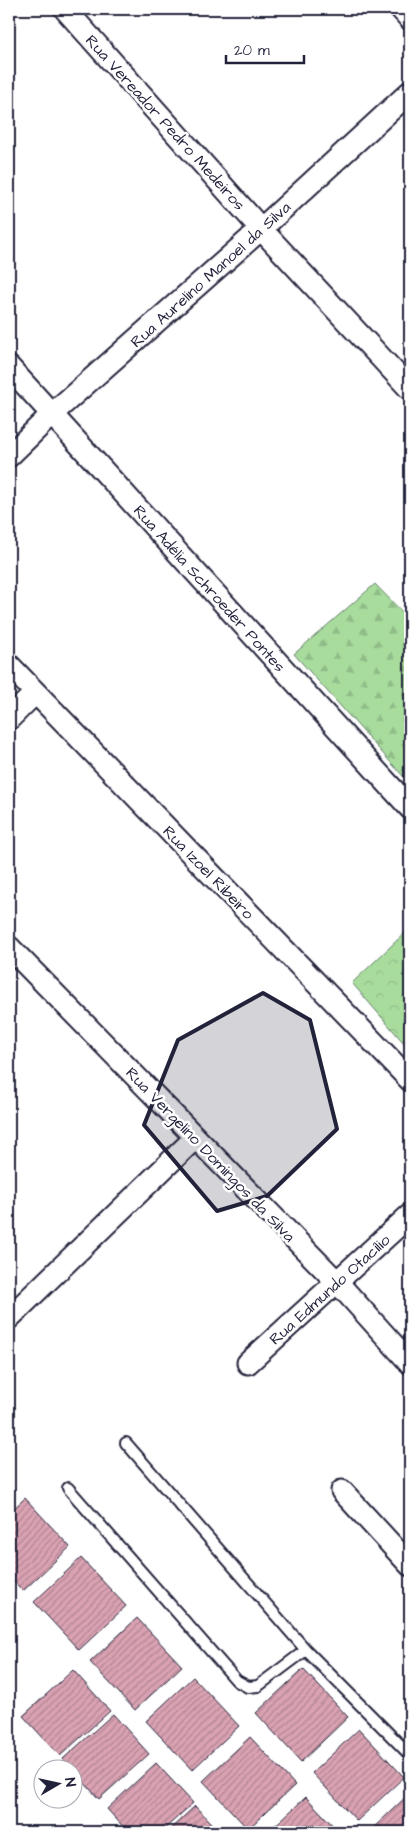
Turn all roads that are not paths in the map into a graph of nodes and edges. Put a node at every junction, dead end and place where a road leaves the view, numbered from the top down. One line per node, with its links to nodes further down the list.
1 (65, 9): 5 (street, Rua Vereador Pedro Medeiros)
2 (401, 9): 3 (street)
3 (410, 19)
4 (410, 92): 5 (street, Rua Aurelino Manoel da Silva)
5 (261, 229): 7 (street, Rua Vereador Pedro Medeiros); 8 (street, Rua Aurelino Manoel da Silva)
6 (9, 367): 8 (street, Rua Adélia Schroeder Pontes)
7 (410, 388)
8 (52, 414): 9 (street, Rua Aurelino Manoel da Silva); 13 (street, Rua Adélia Schroeder Pontes)
9 (9, 456)
10 (9, 665): 11 (street, Rua Izoel Ribeiro)
11 (35, 693): 12 (street); 15 (street, Rua Izoel Ribeiro)
12 (9, 719)
13 (410, 808)
14 (9, 947): 16 (street, Rua Vergelino Domingos da Silva)
15 (410, 1080)
16 (195, 1138): 18 (street, Rua Vergelino Domingos da Silva); 19 (street)
17 (410, 1215): 18 (street, Rua Edmundo Otacílio)
18 (336, 1282): 20 (street, Rua Vergelino Domingos da Silva); 21 (street, Rua Edmundo Otacílio)
19 (9, 1318)
20 (410, 1362)
21 (248, 1363)
22 (126, 1443): 26 (lane)
23 (68, 1488): 26 (lane)
24 (342, 1491): 25 (street)
25 (410, 1566)
26 (306, 1650): 27 (lane)
27 (410, 1755)

